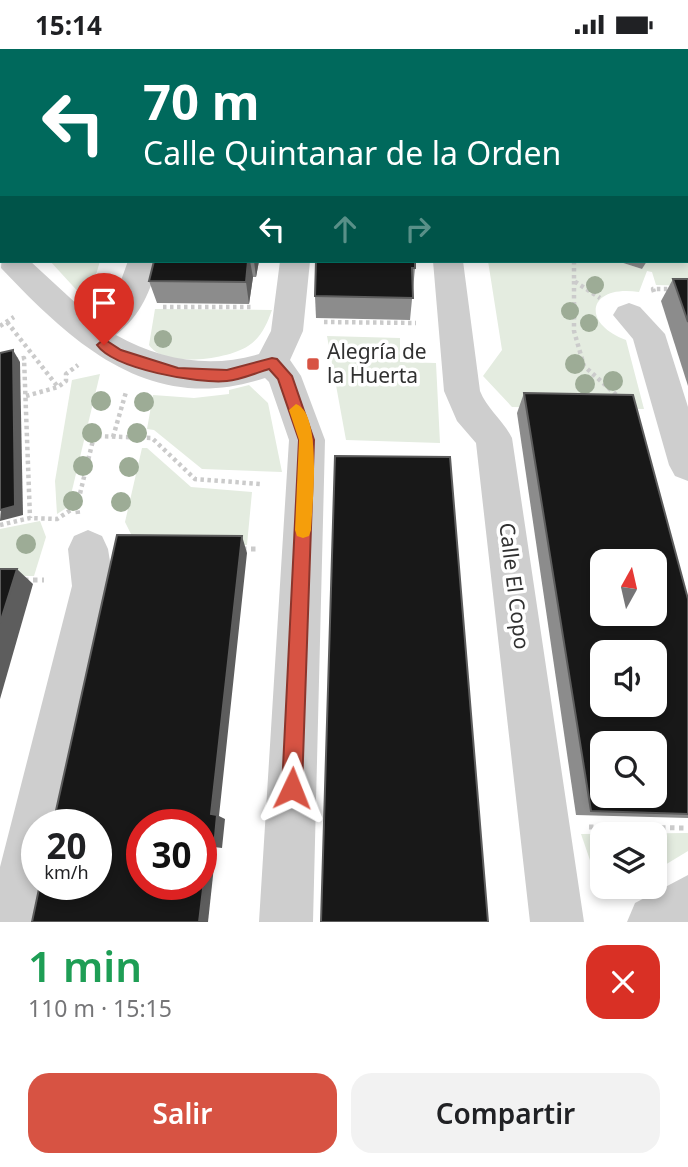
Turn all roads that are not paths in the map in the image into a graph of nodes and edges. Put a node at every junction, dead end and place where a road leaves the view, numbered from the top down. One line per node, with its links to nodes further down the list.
1 (14, 263): 6 (street)
2 (142, 263): 6 (street)
3 (295, 263): 7 (street)
4 (448, 263): 13 (street, Calle El Copo)
5 (629, 304): 8 (street)
6 (92, 335): 7 (street)
7 (272, 363): 12 (street)
8 (688, 465)
9 (81, 523): 11 (street)
10 (688, 902): 14 (street)
11 (13, 922)
12 (286, 922)
13 (557, 922)
14 (654, 922)

